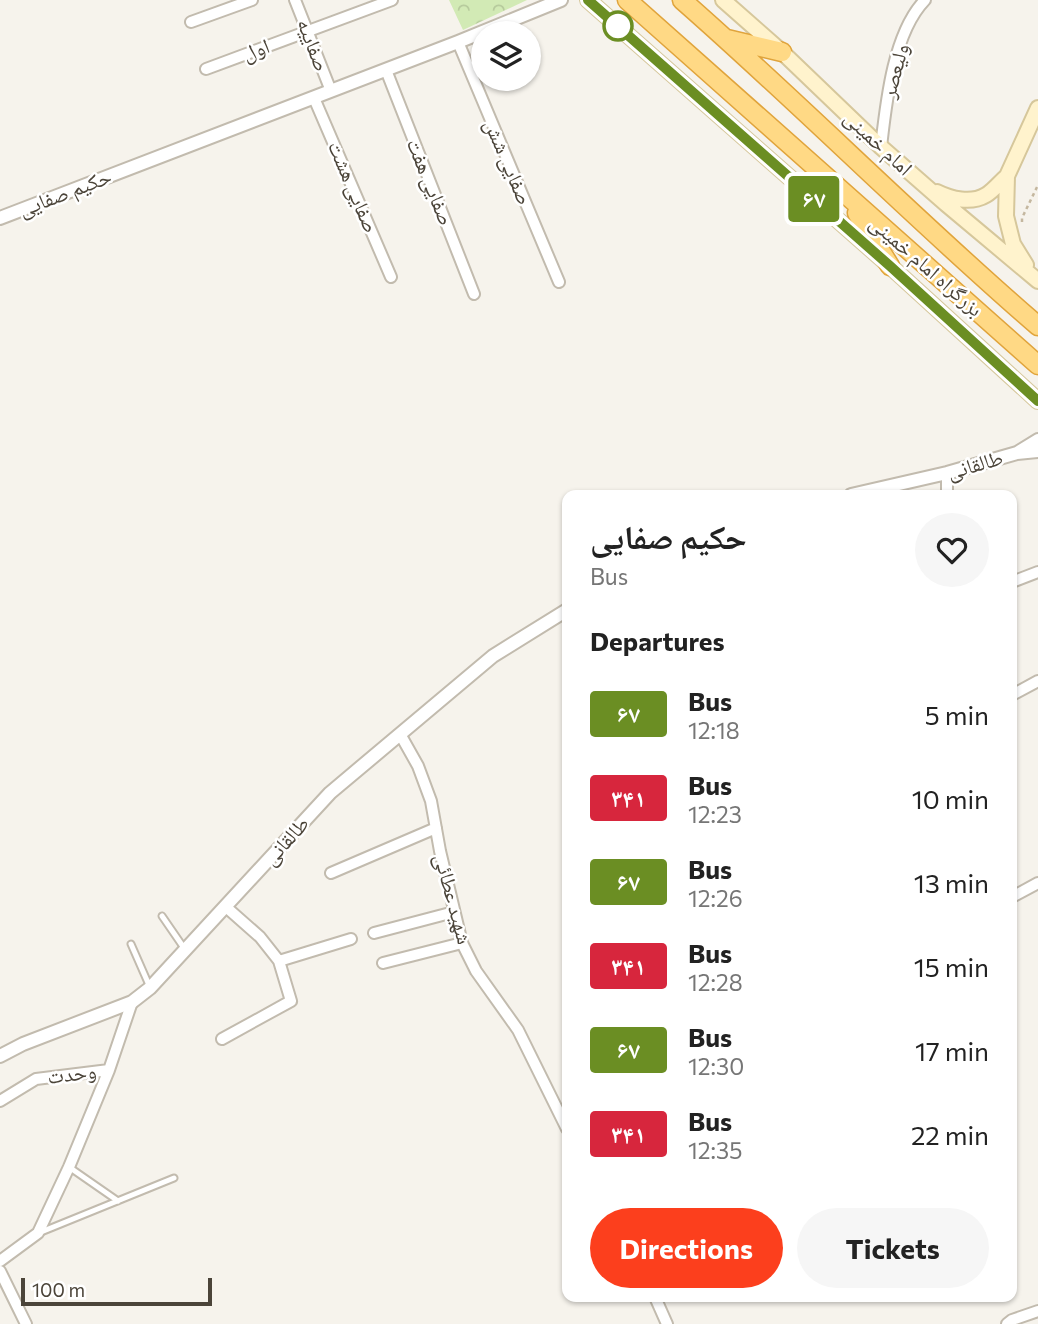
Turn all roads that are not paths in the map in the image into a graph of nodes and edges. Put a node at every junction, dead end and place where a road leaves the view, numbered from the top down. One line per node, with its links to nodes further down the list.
1 (252, 0): 10 (street)
2 (295, 0): 11 (street, صفاییه)
3 (392, 0): 11 (street, اول)
4 (561, 0): 13 (street, حکیم صفایی)
5 (588, 0): 25 (main road)
6 (627, 0): 23 (highway, بزرگراه امام خمینی)
7 (682, 0): 12 (highway, بزرگراه امام خمینی)
8 (723, 0): 14 (main road, امام خمینی)
9 (925, 0): 20 (street, ولیعصر)
10 (191, 22)
11 (307, 31): 15 (street, اول); 17 (street, صفاییه)
12 (726, 38): 14 (highway); 30 (highway, بزرگراه امام خمینی)
13 (458, 42): 16 (street, حکیم صفایی); 28 (street, صفایی شش)
14 (782, 52): 20 (main road, امام خمینی)
15 (206, 69)
16 (386, 70): 17 (street, حکیم صفایی); 29 (street, صفایی هفت)
17 (331, 91): 18 (street, حکیم صفایی)
18 (314, 97): 24 (street, حکیم صفایی); 26 (street, صفایی هشت)
19 (1038, 109): 21 (main road)
20 (881, 147): 22 (main road, امام خمینی)
21 (1007, 176): 22 (main road); 27 (main road)
22 (926, 186): 27 (main road, امام خمینی)
23 (846, 195): 25 (highway); 31 (highway, بزرگراه امام خمینی)
24 (0, 218)
25 (890, 266): 32 (main road)
26 (391, 277)
27 (1035, 278)
28 (559, 282)
29 (474, 294)
30 (1038, 326)
31 (1038, 365)
32 (1038, 401)
33 (1038, 440): 35 (street)
34 (1038, 451): 35 (street)
35 (1017, 453): 36 (street, طالقانی)
36 (947, 473): 37 (street, طالقانی); 38 (street)
37 (872, 490)
38 (947, 490)
39 (1038, 572): 40 (street)
40 (1017, 580)
41 (562, 613): 44 (street, طالقانی)
42 (1038, 681): 43 (street)
43 (1017, 692)
44 (400, 734): 45 (street, شهید عطائی); 49 (street, طالقانی)
45 (436, 828): 46 (street); 50 (street, شهید عطائی)
46 (331, 873)
47 (1038, 883): 48 (street)
48 (1017, 894)
49 (226, 907): 56 (street, طالقانی); 57 (street)
50 (454, 912): 52 (street); 54 (street, شهید عطائی)
51 (162, 916): 56 (lane)
52 (374, 933)
53 (351, 939): 57 (street)
54 (462, 943): 58 (street); 65 (street, شهید عطائی)
55 (131, 944): 59 (lane)
56 (186, 950): 59 (street, طالقانی)
57 (279, 961): 61 (street)
58 (383, 962)
59 (150, 988): 60 (street, طالقانی)
60 (132, 1002): 62 (street, طالقانی); 63 (street)
61 (222, 1039)
62 (0, 1056)
63 (109, 1070): 64 (street, وحدت); 66 (street)
64 (0, 1101)
65 (562, 1119)
66 (69, 1167): 68 (lane); 69 (street)
67 (174, 1178): 68 (lane)
68 (118, 1201): 69 (lane)
69 (38, 1233): 70 (street)
70 (0, 1261)
71 (0, 1271): 74 (street)
72 (656, 1302): 75 (street)
73 (1038, 1311): 76 (street)
74 (26, 1324)
75 (667, 1324)
76 (1007, 1324)

